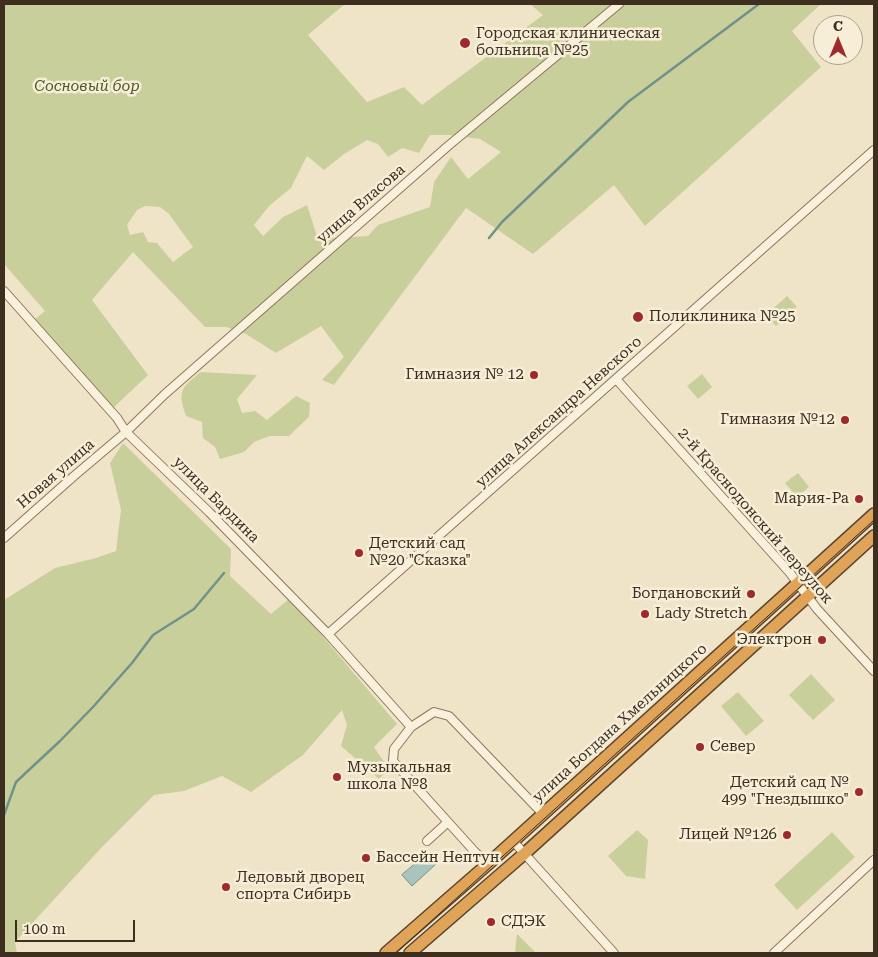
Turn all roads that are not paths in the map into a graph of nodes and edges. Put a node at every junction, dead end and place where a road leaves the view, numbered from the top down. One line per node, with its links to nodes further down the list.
1 (619, 4): 5 (street, улица Власова)
2 (873, 155): 4 (street, улица Александра Невского)
3 (4, 291): 5 (street, улица Бардина)
4 (616, 379): 9 (street, 2-й Краснодонский переулок); 11 (street, улица Александра Невского)
5 (126, 432): 8 (street, Новая улица); 11 (street, улица Бардина)
6 (874, 514): 9 (highway, улица Богдана Хмельницкого)
7 (874, 536): 10 (highway)
8 (4, 538)
9 (798, 583): 10 (street, 2-й Краснодонский переулок); 14 (highway, улица Богдана Хмельницкого)
10 (808, 596): 12 (street, 2-й Краснодонский переулок); 18 (highway)
11 (328, 634): 13 (street, улица Бардина)
12 (874, 670)
13 (411, 727): 14 (street); 15 (street)
14 (543, 814): 17 (highway, улица Богдана Хмельницкого)
15 (448, 822): 16 (street); 20 (street)
16 (428, 840)
17 (513, 841): 18 (street); 20 (highway, улица Богдана Хмельницкого)
18 (524, 854): 22 (highway); 23 (street)
19 (874, 860): 24 (street)
20 (488, 864): 21 (highway, улица Богдана Хмельницкого)
21 (386, 953)
22 (410, 953)
23 (614, 953)
24 (774, 953)

